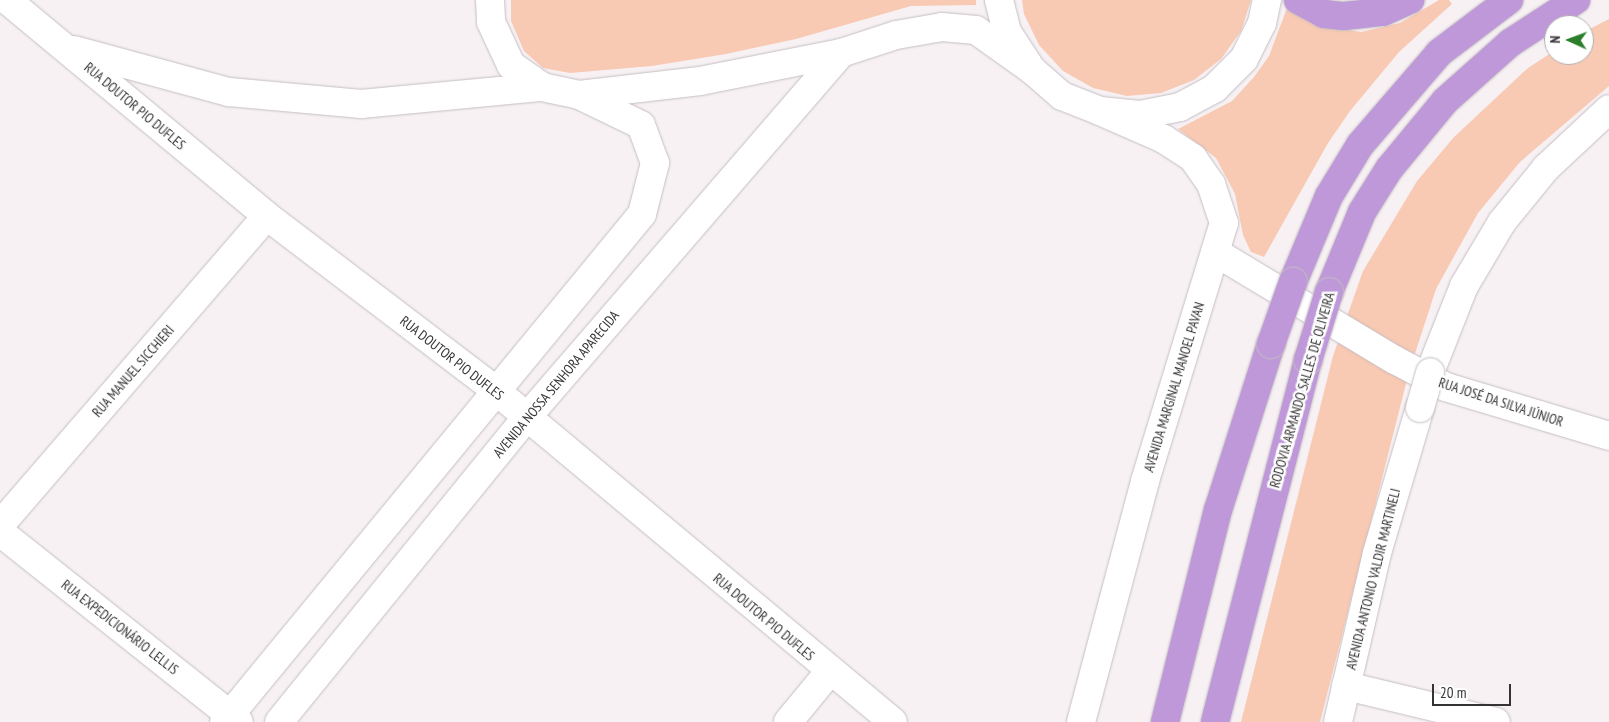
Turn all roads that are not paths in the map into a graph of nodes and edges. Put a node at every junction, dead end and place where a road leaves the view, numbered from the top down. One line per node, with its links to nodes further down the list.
1 (7, 0): 9 (street, RUA DOUTOR PIO DUFLES)
2 (490, 0): 12 (street)
3 (1000, 0): 11 (street)
4 (1267, 0): 15 (street)
5 (1298, 0): 6 (highway)
6 (1410, 0)
7 (1509, 0): 31 (highway, bridge)
8 (1576, 0): 32 (highway, RODOVIA ARMANDO SALLES DE OLIVEIRA, bridge)
9 (66, 48): 12 (street); 16 (street, RUA DOUTOR PIO DUFLES)
10 (842, 53): 11 (street); 13 (street); 19 (street, AVENIDA NOSSA SENHORA APARECIDA)
11 (1032, 70): 15 (street)
12 (542, 87): 13 (street)
13 (579, 95): 18 (street)
14 (1609, 109): 24 (street, AVENIDA ANTONIO VALDIR MARTINELI, bridge)
15 (1100, 111): 17 (street, AVENIDA MARGINAL MANOEL PAVAN)
16 (267, 216): 18 (street, RUA DOUTOR PIO DUFLES); 21 (street, RUA MANUEL SICCHIERI)
17 (1215, 252): 20 (street, RUA JOSÉ DA SILVA JÚNIOR); 30 (street, AVENIDA MARGINAL MANOEL PAVAN)
18 (495, 390): 19 (street, RUA DOUTOR PIO DUFLES); 26 (street)
19 (526, 417): 23 (street, RUA DOUTOR PIO DUFLES); 27 (street, AVENIDA NOSSA SENHORA APARECIDA)
20 (1609, 436)
21 (0, 525)
22 (0, 532): 26 (street, RUA EXPEDICIONÁRIO LELLIS)
23 (828, 672): 28 (street); 29 (street, RUA DOUTOR PIO DUFLES)
24 (1346, 686): 25 (street); 33 (street, AVENIDA ANTONIO VALDIR MARTINELI)
25 (1424, 714): 34 (street)
26 (231, 719)
27 (279, 722)
28 (788, 722)
29 (893, 722)
30 (1081, 722)
31 (1165, 722)
32 (1215, 722)
33 (1338, 722)
34 (1496, 722)

